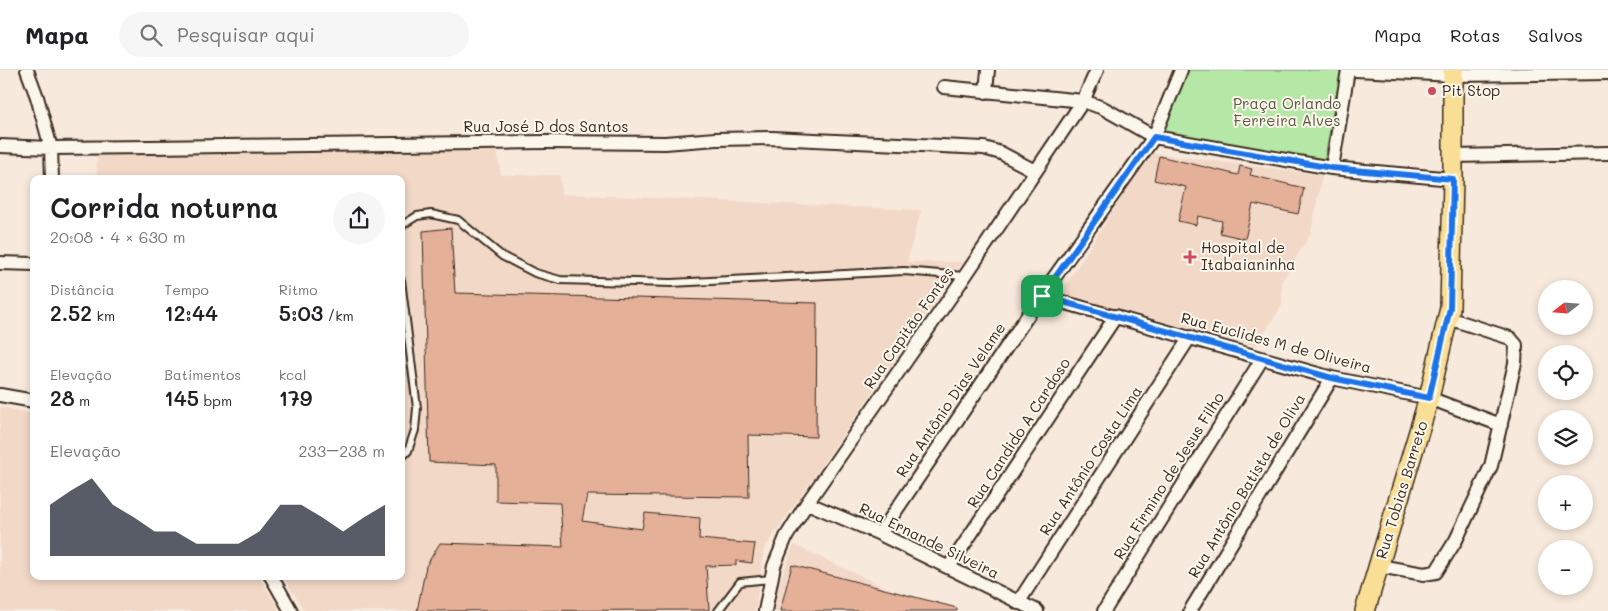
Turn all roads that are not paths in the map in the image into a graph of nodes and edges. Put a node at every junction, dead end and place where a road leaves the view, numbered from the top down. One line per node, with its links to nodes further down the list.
1 (27, 70): 14 (street)
2 (988, 70): 10 (street)
3 (1097, 70): 11 (street, Rua Capitão Fontes)
4 (1181, 70): 12 (street)
5 (1348, 70): 17 (street)
6 (1356, 70): 7 (street)
7 (1453, 72): 8 (street); 16 (main road, Rua Tobias Barreto)
8 (1608, 73)
9 (944, 87): 10 (street)
10 (986, 92): 11 (street)
11 (1083, 101): 12 (street); 18 (street, Rua Capitão Fontes)
12 (1154, 137): 17 (street); 25 (street, Rua Antônio Dias Velame)
13 (0, 146): 14 (street, Rua José D dos Santos)
14 (51, 148): 18 (street, Rua José D dos Santos); 19 (street)
15 (1608, 153): 16 (street)
16 (1453, 156): 20 (main road, Rua Tobias Barreto)
17 (1332, 168): 20 (street)
18 (1035, 171): 24 (street, Rua Capitão Fontes)
19 (52, 175)
20 (1453, 179): 28 (main road, Rua Tobias Barreto)
21 (405, 223): 24 (lane)
22 (0, 263): 23 (street)
23 (30, 264)
24 (965, 276): 37 (street, Rua Capitão Fontes)
25 (1042, 296): 27 (street, Rua Euclides M de Oliveira); 38 (street, Rua Antônio Dias Velame)
26 (405, 312): 36 (lane)
27 (1116, 316): 29 (street, Rua Euclides M de Oliveira); 40 (street, Rua Candido A Cardoso)
28 (1448, 318): 33 (main road, Rua Tobias Barreto); 35 (street)
29 (1190, 337): 30 (street, Rua Euclides M de Oliveira); 43 (street, Rua Antônio Costa Lima)
30 (1262, 359): 31 (street, Rua Euclides M de Oliveira); 48 (street, Rua Firmino de Jesus Filho)
31 (1332, 378): 33 (street, Rua Euclides M de Oliveira); 49 (street, Rua Antônio Batista de Oliva)
32 (0, 395): 34 (street)
33 (1429, 398): 35 (street, Rua Euclides M de Oliveira); 39 (main road, Rua Tobias Barreto)
34 (30, 400)
35 (1501, 425): 39 (street)
36 (405, 454)
37 (807, 503): 38 (street, Rua Ernande Silveira); 41 (street, Rua Capitão Fontes)
38 (880, 534): 40 (street, Rua Ernande Silveira)
39 (1379, 566): 50 (main road, Rua Tobias Barreto)
40 (950, 567): 43 (street, Rua Ernande Silveira)
41 (771, 579): 45 (lane); 46 (street, Rua Capitão Fontes)
42 (273, 580): 44 (street)
43 (1018, 603): 47 (street, Rua Ernande Silveira)
44 (291, 611)
45 (718, 611)
46 (765, 611)
47 (1037, 611)
48 (1104, 611)
49 (1190, 611)
50 (1365, 611)

